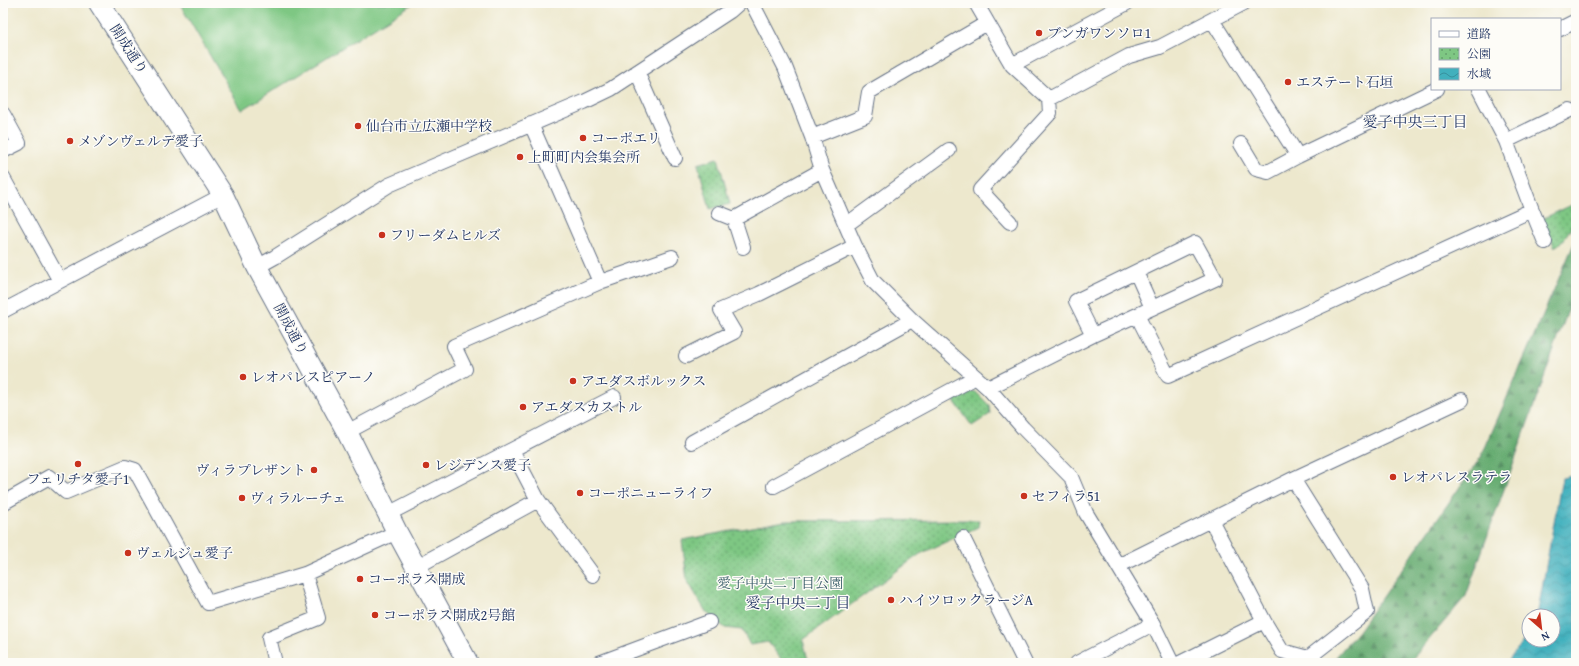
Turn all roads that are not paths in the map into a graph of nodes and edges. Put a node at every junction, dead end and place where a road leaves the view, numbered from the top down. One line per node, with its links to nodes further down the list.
1 (99, 3): 28 (street, 開成通り)
2 (739, 3): 12 (street)
3 (752, 3): 19 (street)
4 (976, 3): 9 (street)
5 (1127, 3): 11 (street)
6 (1244, 3): 7 (street)
7 (1212, 20): 15 (street); 24 (street)
8 (1576, 21): 10 (street)
9 (987, 23): 11 (street); 19 (street)
10 (1561, 28)
11 (1012, 65): 15 (street)
12 (637, 72): 18 (street); 25 (street)
13 (1435, 90): 24 (street)
14 (1480, 90): 20 (street)
15 (1049, 100): 32 (street)
16 (1570, 110): 20 (street)
17 (3, 114): 23 (street)
18 (531, 124): 38 (street); 41 (street)
19 (812, 137): 26 (street)
20 (1506, 141): 29 (street)
21 (1241, 144): 24 (street)
22 (948, 150): 33 (street)
23 (3, 151)
24 (1298, 156)
25 (675, 158)
26 (822, 170): 31 (street); 33 (street)
27 (3, 178): 40 (street)
28 (223, 195): 38 (street, 開成通り); 40 (street)
29 (1532, 210): 34 (street); 44 (street)
30 (719, 213): 31 (street)
31 (734, 219): 36 (street)
32 (1010, 222)
33 (846, 225): 35 (street)
34 (1544, 242)
35 (855, 246): 45 (street); 47 (street)
36 (743, 247)
37 (672, 257): 41 (street)
38 (257, 267): 52 (street, 開成通り)
39 (1136, 272): 42 (street); 42 (street); 46 (street)
40 (60, 281): 43 (street)
41 (600, 282): 52 (street)
42 (1152, 308): 44 (street)
43 (3, 311)
44 (1137, 315): 46 (street)
45 (912, 320): 48 (street); 53 (street)
46 (1093, 335): 49 (street)
47 (686, 356)
48 (976, 377): 49 (street); 56 (street)
49 (988, 388): 63 (street)
50 (614, 397): 54 (street)
51 (1462, 400): 55 (street)
52 (347, 432): 59 (street, 開成通り)
53 (692, 442)
54 (512, 450): 57 (street); 59 (street)
55 (1293, 479): 60 (street); 67 (street)
56 (774, 486)
57 (538, 500): 64 (street); 66 (street)
58 (3, 504): 65 (street)
59 (388, 514): 61 (street, 開成通り)
60 (1211, 520): 63 (street); 67 (street)
61 (397, 532): 64 (street, 開成通り); 65 (street)
62 (963, 538): 73 (street)
63 (1118, 566): 69 (street)
64 (416, 567): 71 (street, 開成通り)
65 (305, 574): 70 (street)
66 (593, 575)
67 (1264, 621): 76 (street)
68 (709, 622): 72 (street)
69 (1153, 624): 74 (street); 75 (street)
70 (275, 663)
71 (468, 663)
72 (599, 663)
73 (1025, 663)
74 (1077, 663)
75 (1172, 663)
76 (1180, 663)

